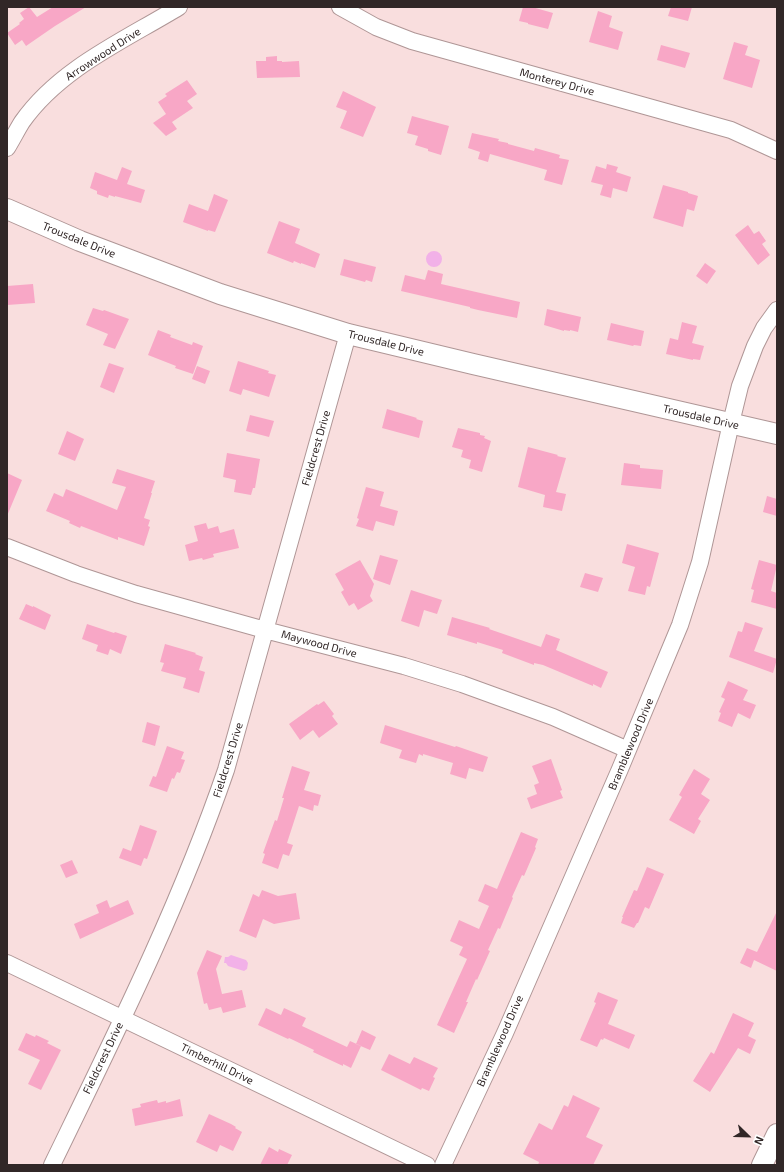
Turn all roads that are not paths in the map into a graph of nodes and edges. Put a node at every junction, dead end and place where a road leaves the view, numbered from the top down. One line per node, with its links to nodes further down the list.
1 (179, 7): 3 (street, Arrowwood Drive)
2 (340, 7): 4 (street, Monterey Drive)
3 (7, 148)
4 (777, 151)
5 (7, 209): 7 (street, Trousdale Drive)
6 (777, 310): 8 (street, Bramblewood Drive)
7 (348, 334): 8 (street, Trousdale Drive); 11 (street, Fieldcrest Drive)
8 (731, 423): 9 (street, Trousdale Drive); 12 (street, Bramblewood Drive)
9 (777, 434)
10 (7, 547): 11 (street, Maywood Drive)
11 (265, 630): 12 (street, Maywood Drive); 14 (street, Fieldcrest Drive)
12 (628, 750): 18 (street, Bramblewood Drive)
13 (7, 963): 14 (street, Timberhill Drive)
14 (122, 1019): 16 (street, Fieldcrest Drive); 17 (street, Timberhill Drive)
15 (777, 1134): 19 (street)
16 (52, 1165)
17 (427, 1165)
18 (443, 1165)
19 (762, 1165)

